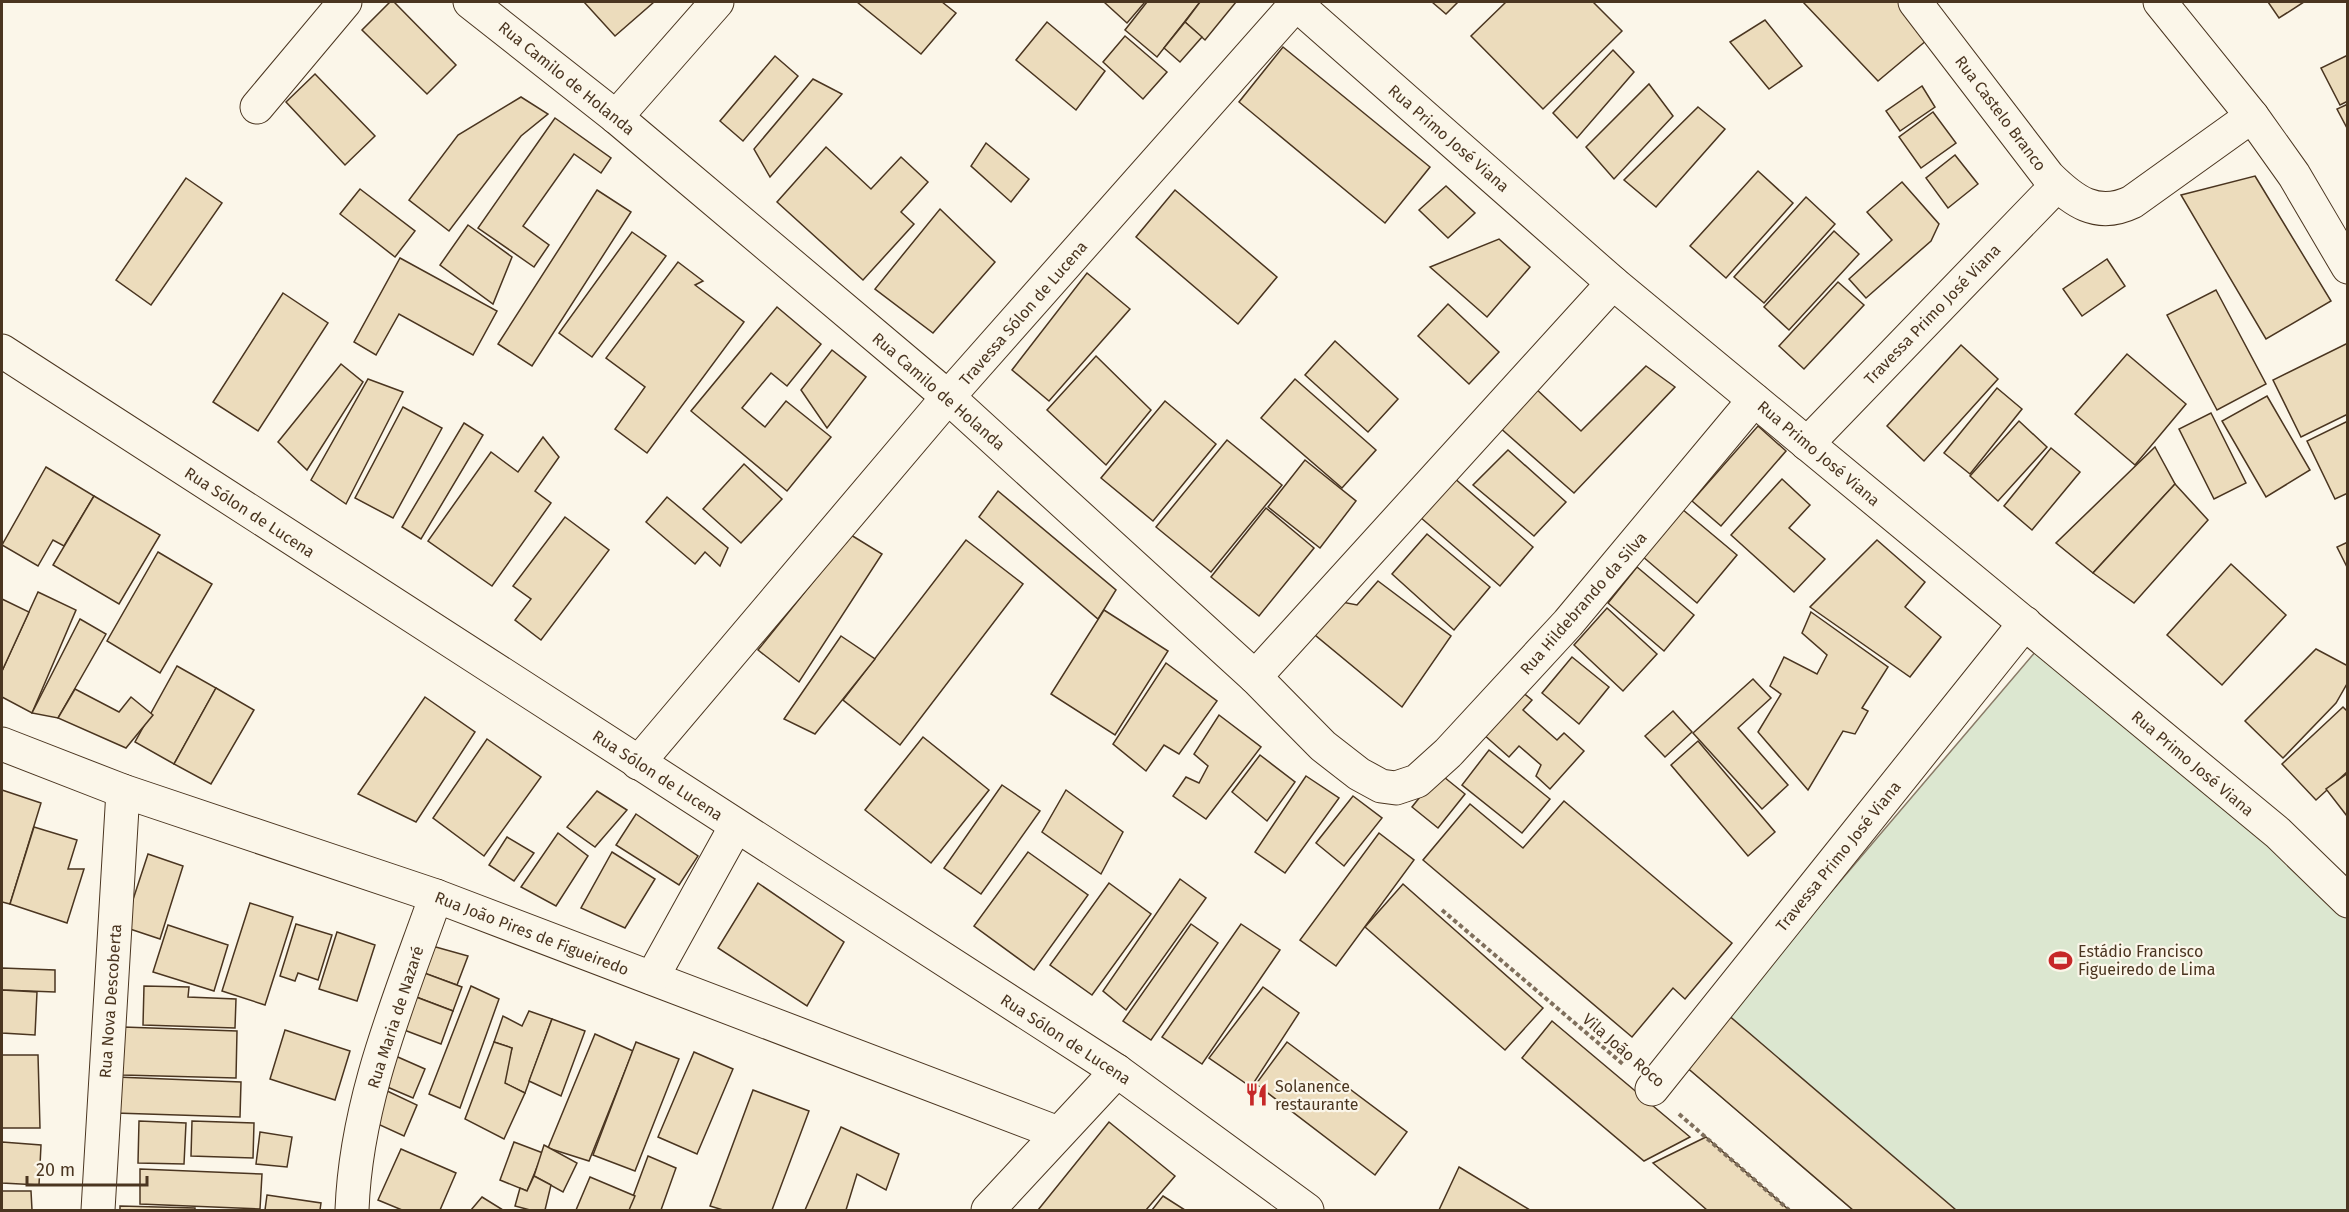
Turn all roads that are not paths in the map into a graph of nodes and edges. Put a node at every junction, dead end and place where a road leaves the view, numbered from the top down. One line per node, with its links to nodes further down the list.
1 (345, 2): 7 (street)
2 (471, 2): 9 (street, Rua Camilo de Holanda)
3 (717, 2): 9 (street)
4 (1915, 2): 10 (street, Rua Castelo Branco)
5 (2160, 2): 8 (street)
6 (1295, 3): 13 (street, Rua Primo José Viana); 15 (street, Travessa Sólon de Lucena)
7 (257, 108)
8 (2252, 116): 10 (street, Rua Castelo Branco); 11 (street)
9 (616, 117): 15 (street, Rua Camilo de Holanda)
10 (2057, 185): 17 (street, Travessa Primo José Viana)
11 (2339, 232): 12 (street)
12 (2348, 267)
13 (1613, 283): 16 (street, Rua Primo José Viana); 19 (street)
14 (2, 351): 21 (street, Rua Sólon de Lucena)
15 (948, 397): 19 (street, Rua Camilo de Holanda); 21 (street, Travessa Sólon de Lucena)
16 (1754, 400): 17 (street, Rua Primo José Viana); 22 (street, Rua Hildebrando da Silva)
17 (1807, 444): 18 (street, Rua Primo José Viana)
18 (2025, 623): 26 (street, Rua Primo José Viana); 29 (street, Travessa Primo José Viana)
19 (1255, 677): 22 (street, Rua Camilo de Holanda)
20 (2, 744): 23 (street, Rua João Pires de Figueiredo)
21 (638, 762): 24 (street, Rua Sólon de Lucena)
22 (1396, 788)
23 (123, 791): 25 (street, Rua João Pires de Figueiredo); 31 (street, Rua Nova Descoberta)
24 (736, 826): 27 (street); 28 (street, Rua Sólon de Lucena)
25 (436, 896): 27 (street, Rua João Pires de Figueiredo); 32 (street, Rua Maria de Nazaré)
26 (2348, 901)
27 (652, 978): 30 (street, Rua João Pires de Figueiredo)
28 (1117, 1071): 30 (street); 34 (street, Rua Sólon de Lucena)
29 (1652, 1089)
30 (1058, 1133): 33 (street)
31 (98, 1210)
32 (352, 1210)
33 (988, 1210)
34 (1306, 1210)

